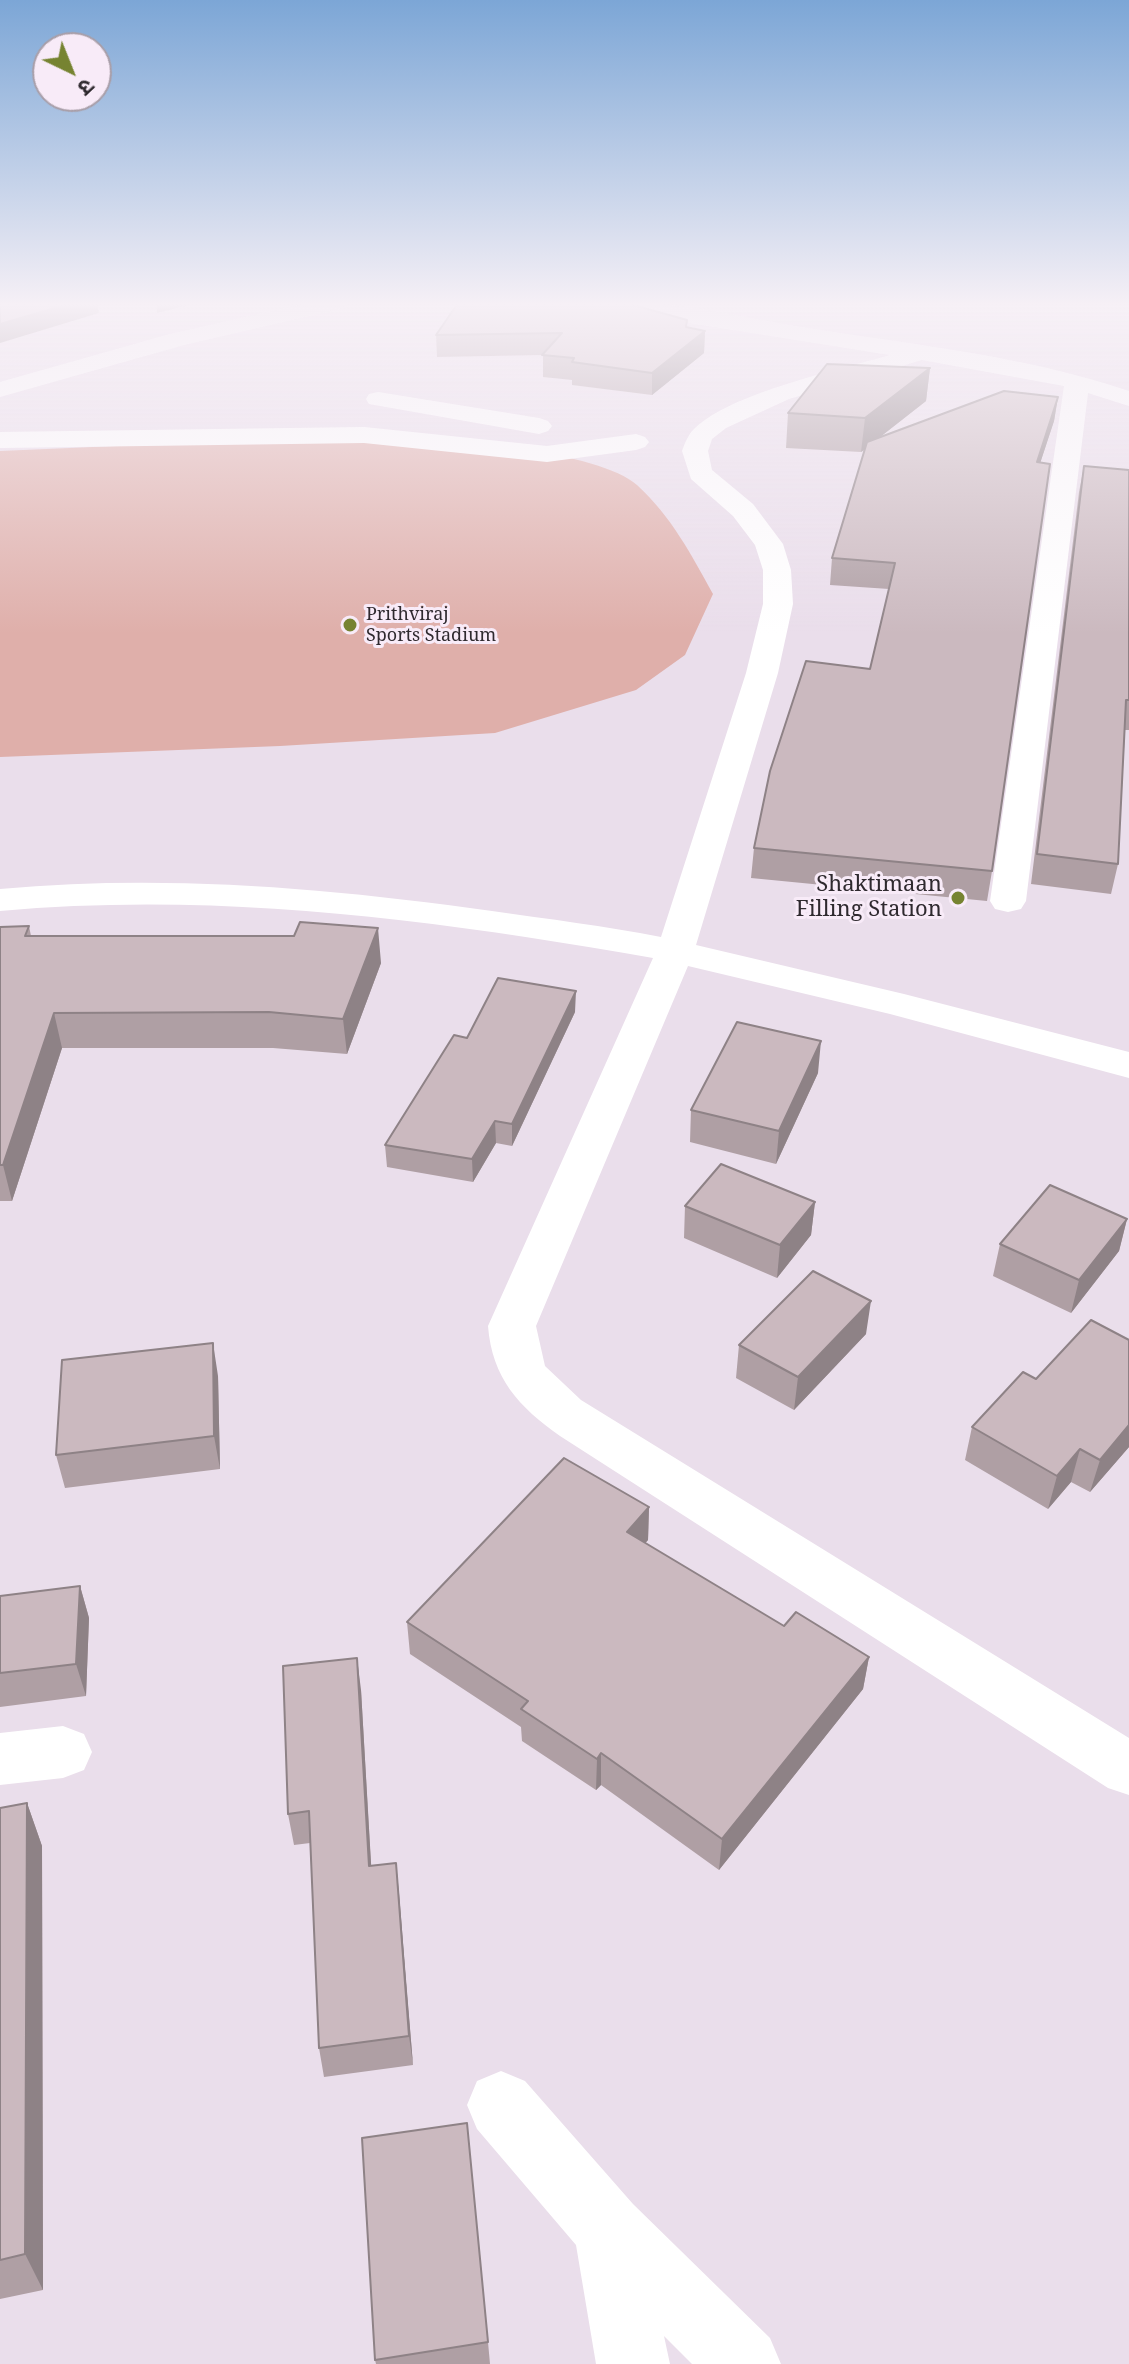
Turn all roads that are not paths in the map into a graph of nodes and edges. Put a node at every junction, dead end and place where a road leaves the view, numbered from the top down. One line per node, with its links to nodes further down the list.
1 (464, 413): 5 (street)
2 (736, 413): 6 (street)
3 (1073, 413): 8 (street)
4 (0, 440): 5 (street)
5 (636, 442): 6 (street)
6 (695, 451): 9 (street)
7 (0, 900): 9 (street)
8 (1008, 901)
9 (675, 952): 10 (street); 13 (street)
10 (1129, 1065)
11 (63, 1752): 12 (street)
12 (0, 1759)
13 (1129, 1769)
14 (501, 2105): 15 (street)
15 (608, 2229): 16 (street); 17 (street)
16 (633, 2364)
17 (744, 2364)

